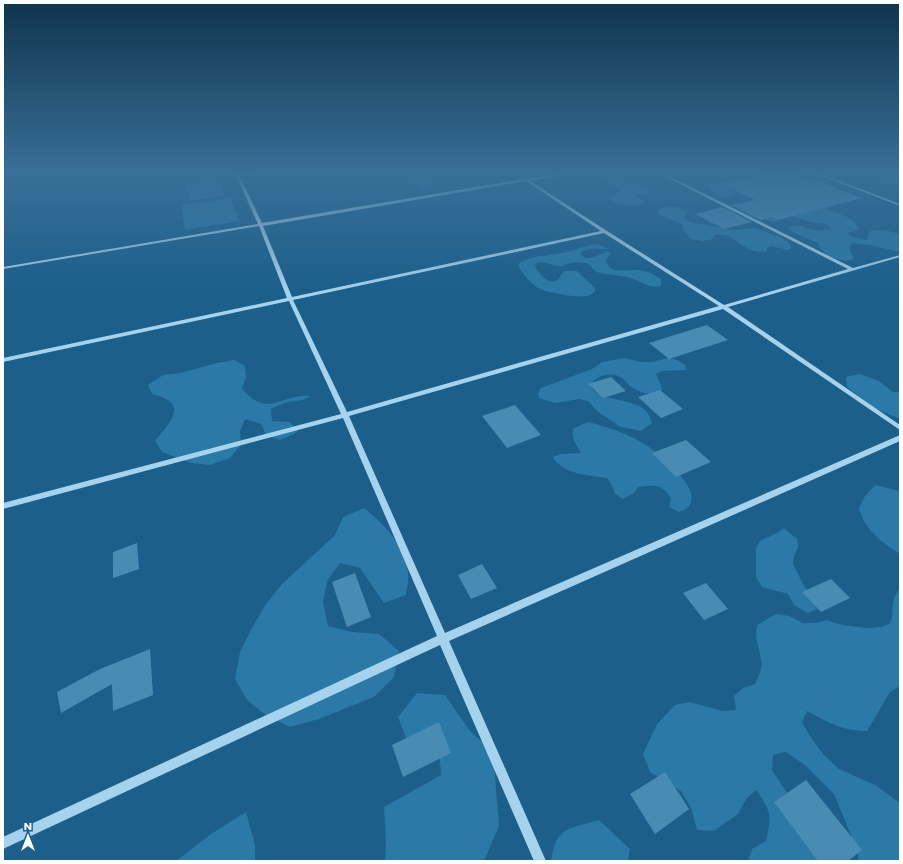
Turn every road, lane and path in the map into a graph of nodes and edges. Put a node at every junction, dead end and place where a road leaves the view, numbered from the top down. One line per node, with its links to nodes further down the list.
1 (255, 211): 5 (street)
2 (339, 211): 5 (street)
3 (573, 211): 6 (street)
4 (736, 211): 9 (street)
5 (261, 224): 8 (street); 10 (street)
6 (605, 232): 10 (street); 11 (street)
7 (900, 256): 9 (street)
8 (3, 268)
9 (850, 269): 11 (street)
10 (290, 298): 12 (street); 13 (street)
11 (724, 307): 13 (street); 14 (street)
12 (3, 360)
13 (345, 415): 16 (street); 17 (street)
14 (900, 428)
15 (900, 438): 17 (street)
16 (3, 506)
17 (442, 640): 18 (street); 19 (street)
18 (3, 843)
19 (540, 861)

